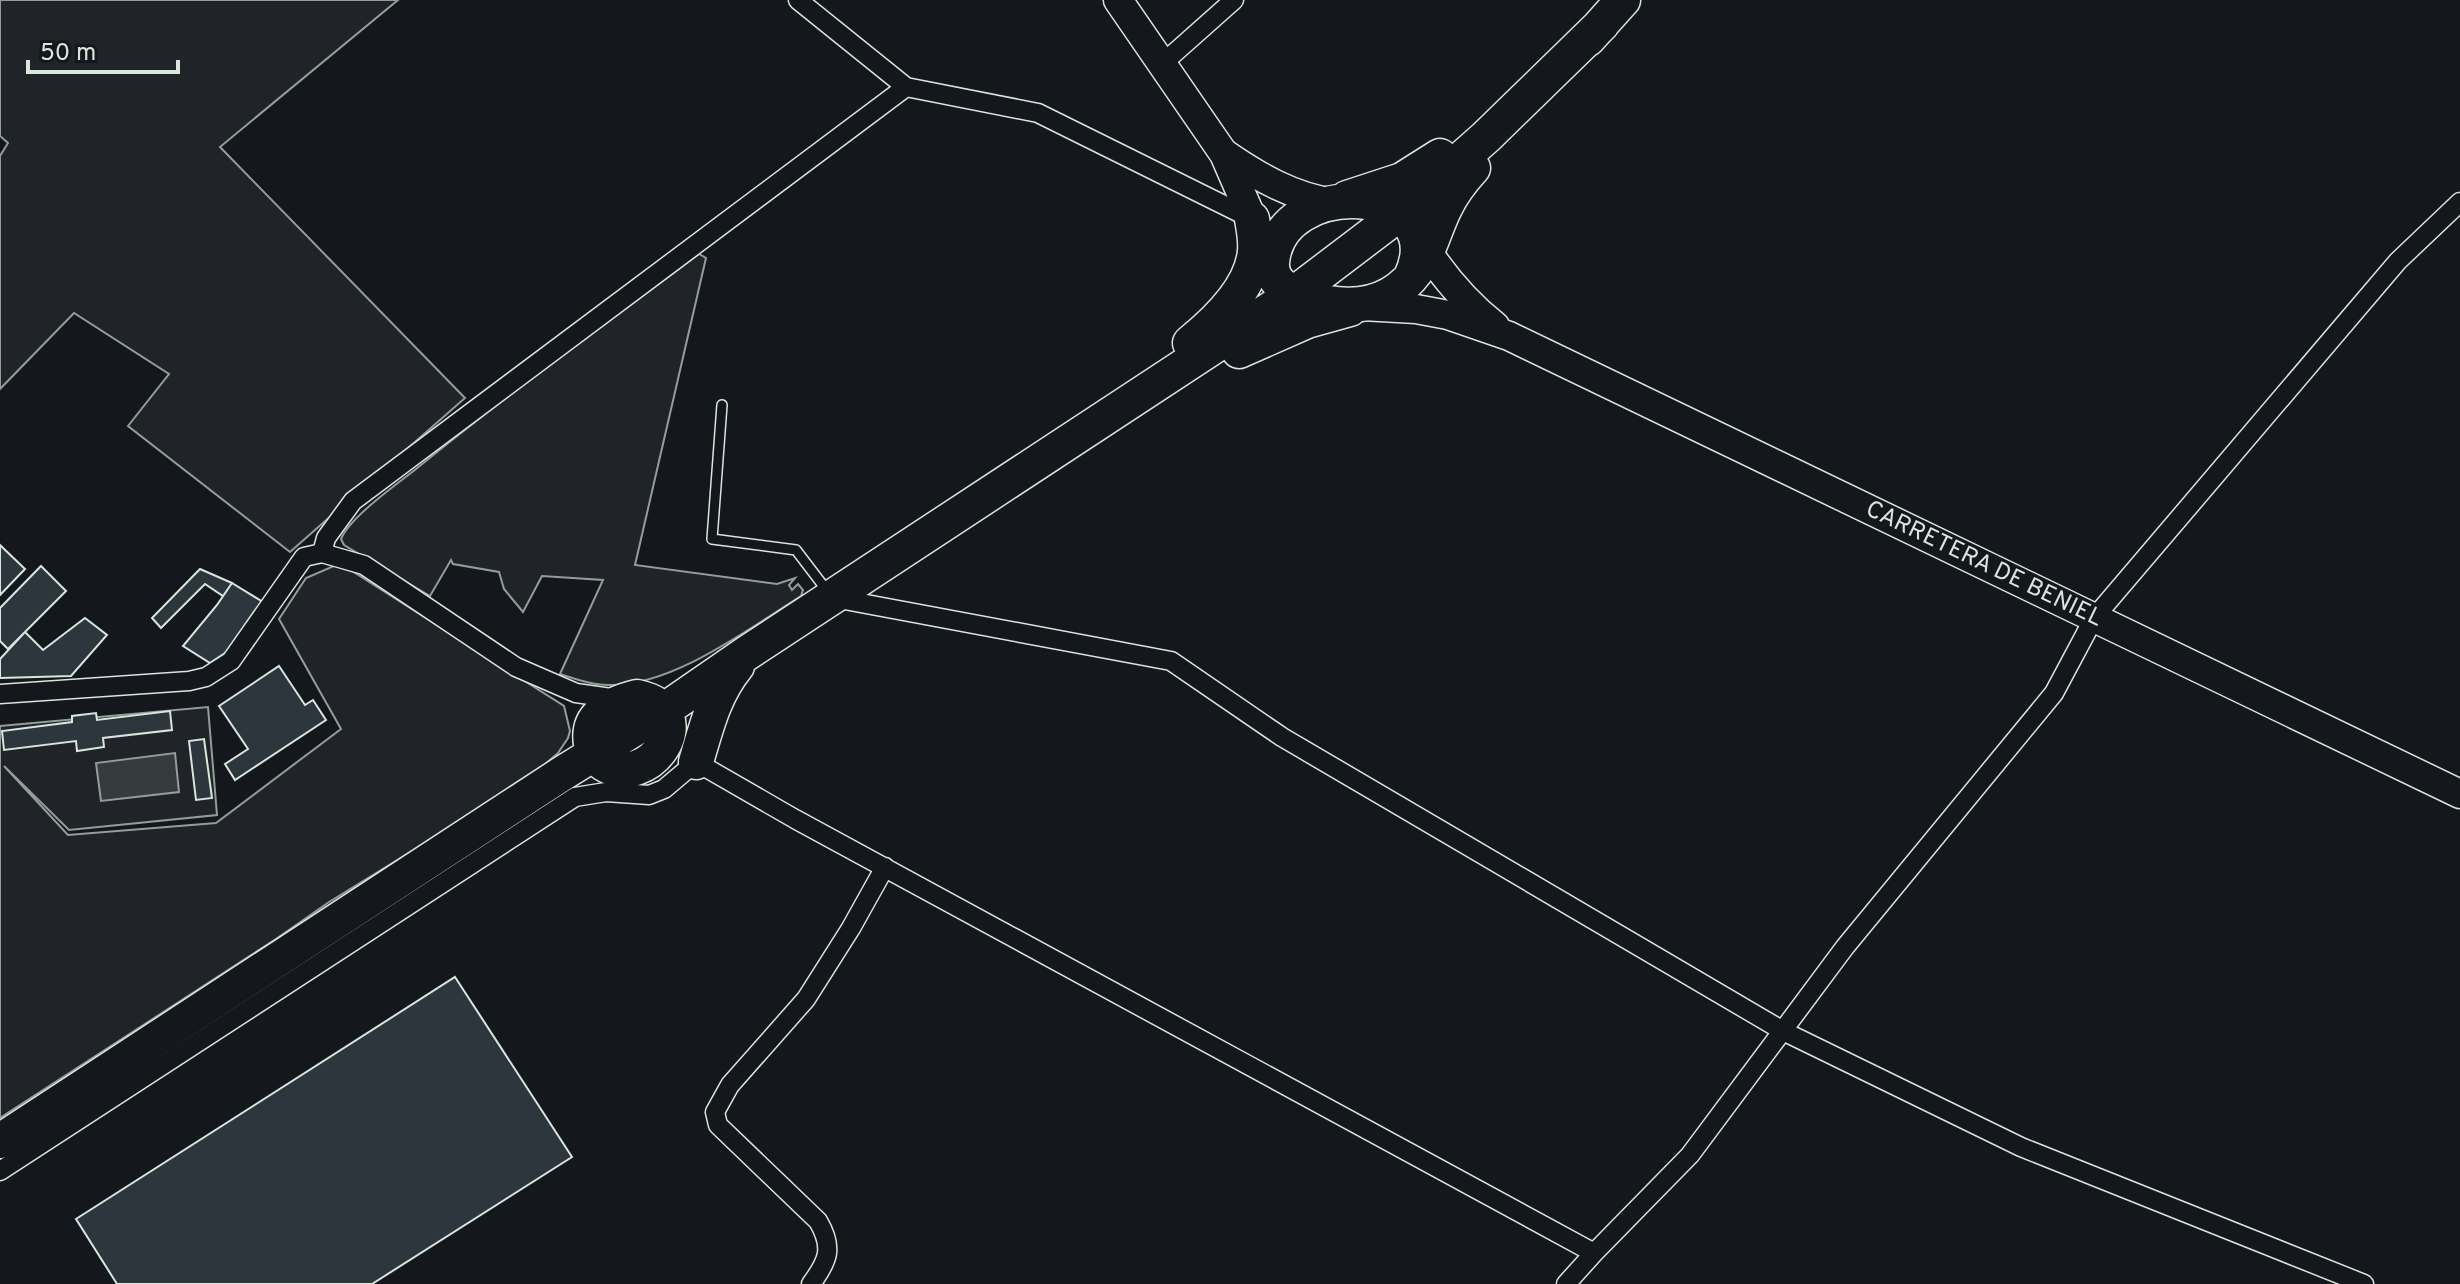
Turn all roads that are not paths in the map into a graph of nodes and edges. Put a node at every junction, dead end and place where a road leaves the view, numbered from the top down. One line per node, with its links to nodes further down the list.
1 (798, 0): 6 (street)
2 (1118, 0): 5 (main road)
3 (1234, 0): 5 (street)
4 (1612, 12): 9 (highway); 10 (highway)
5 (1162, 64): 7 (main road)
6 (906, 87): 11 (street); 17 (street)
7 (1224, 154): 9 (main road); 11 (main road)
8 (2460, 202): 19 (street)
9 (1334, 203): 10 (highway); 11 (highway)
10 (1423, 246): 12 (highway); 13 (highway); 14 (main road)
11 (1260, 251): 12 (highway); 16 (highway)
12 (1295, 293): 13 (highway); 16 (highway)
13 (1361, 306): 14 (main road); 16 (highway)
14 (1509, 336): 19 (main road, CARRETERA DE BENIEL)
15 (722, 405): 18 (lane)
16 (1069, 443): 18 (highway)
17 (322, 553): 21 (street); 22 (street)
18 (833, 598): 20 (highway); 28 (street)
19 (2094, 618): 26 (main road, CARRETERA DE BENIEL); 28 (street)
20 (747, 653): 23 (highway); 25 (highway)
21 (555, 685): 23 (street); 24 (street)
22 (0, 694)
23 (648, 708): 24 (highway); 24 (highway); 25 (street)
24 (604, 748): 25 (street); 29 (highway)
25 (696, 762): 27 (street); 30 (street)
26 (2460, 794)
27 (885, 867): 31 (street); 32 (street)
28 (1783, 1031): 31 (street); 34 (street)
29 (0, 1141)
30 (0, 1171)
31 (1594, 1253): 33 (street)
32 (811, 1284)
33 (1566, 1284)
34 (2364, 1284)

